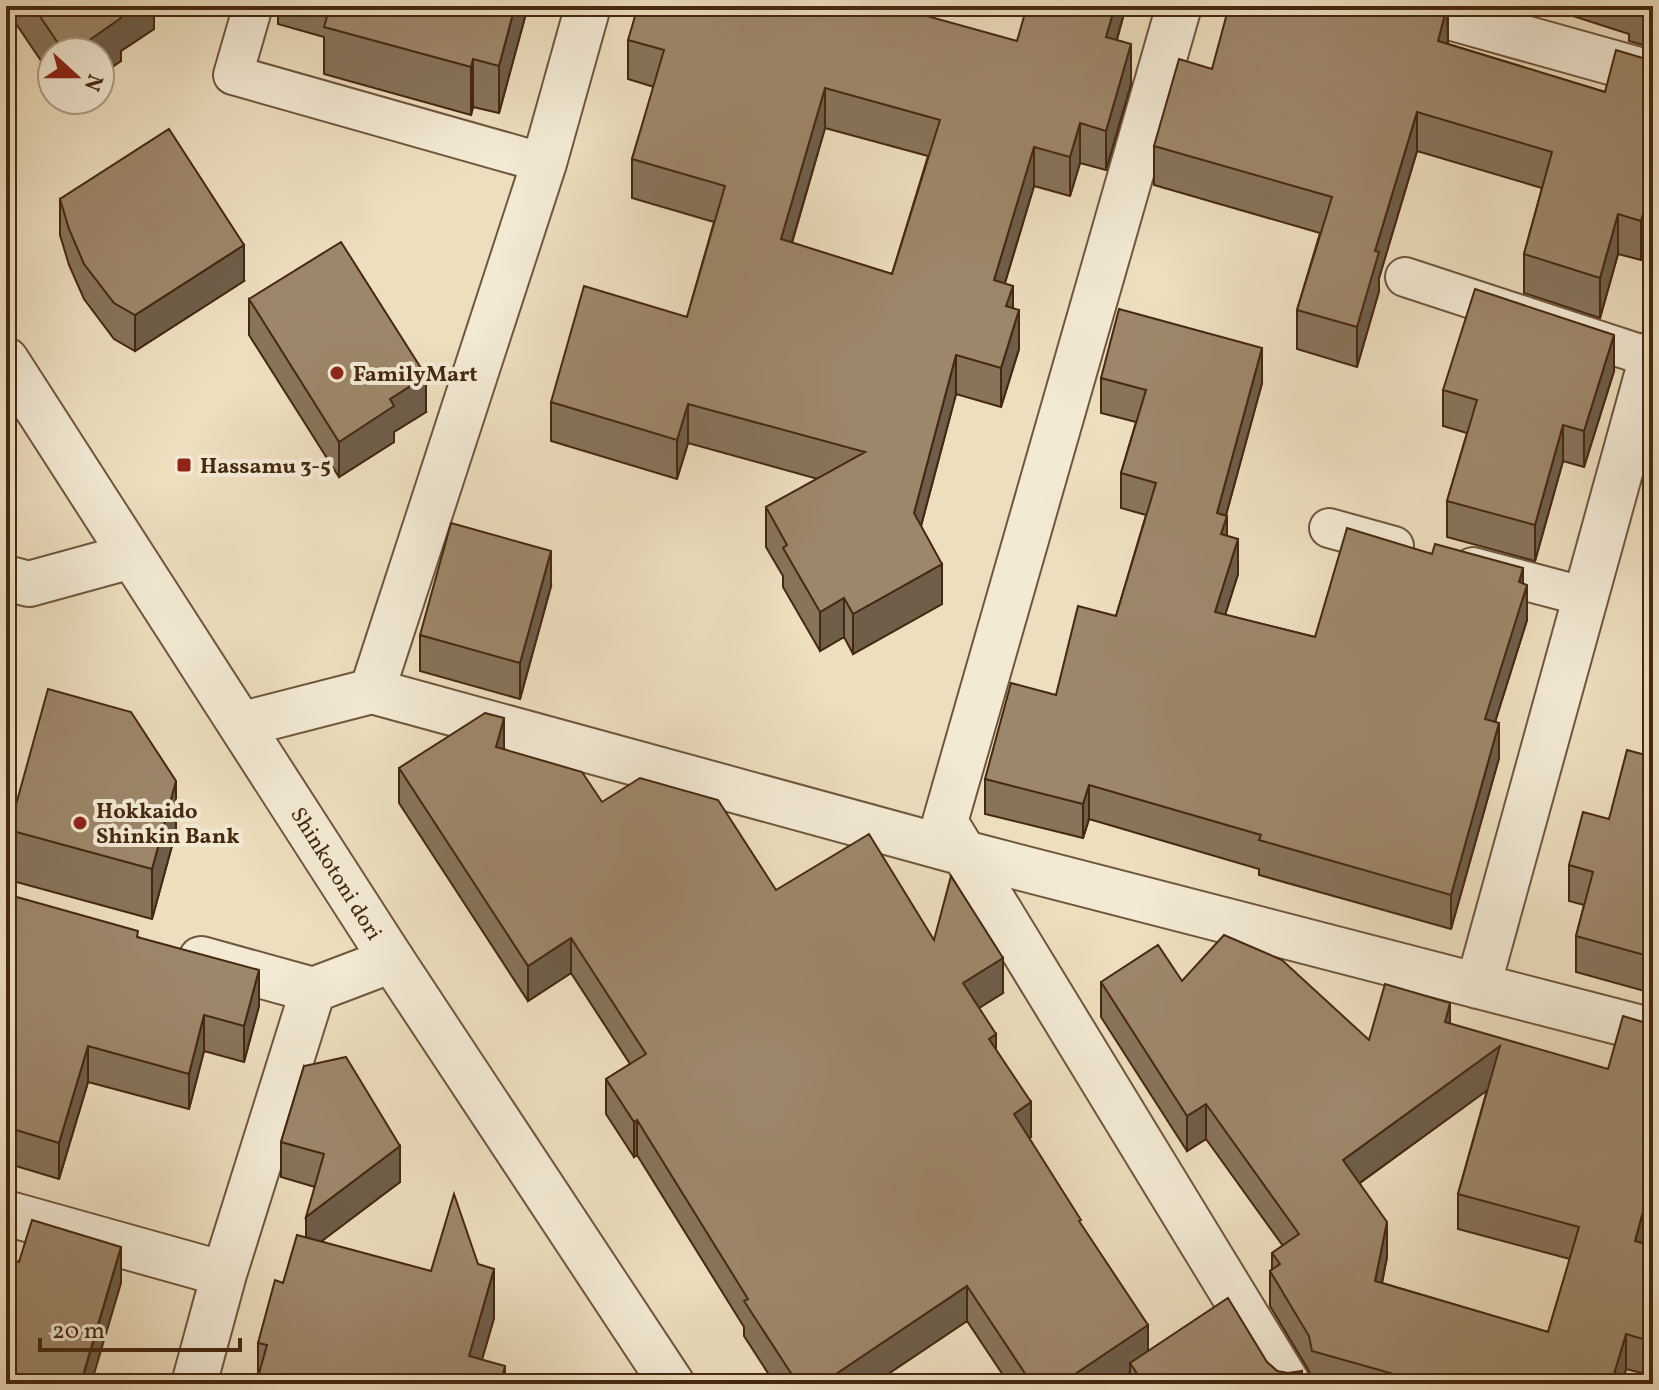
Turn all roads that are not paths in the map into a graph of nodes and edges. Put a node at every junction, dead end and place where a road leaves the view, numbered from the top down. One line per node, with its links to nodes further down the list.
1 (253, 6): 6 (lane)
2 (588, 6): 6 (street)
3 (1179, 6): 16 (street)
4 (1410, 6): 5 (street)
5 (1653, 74)
6 (544, 163): 14 (street)
7 (1405, 277): 8 (lane)
8 (1652, 355): 13 (street)
9 (6, 360): 11 (street, Shinkotoni dori)
10 (1329, 528): 13 (lane)
11 (131, 556): 12 (street); 15 (street, Shinkotoni dori)
12 (6, 578)
13 (1586, 597): 19 (street)
14 (372, 691): 15 (street); 16 (street)
15 (243, 724): 18 (street, Shinkotoni dori)
16 (964, 853): 19 (street); 26 (street)
17 (159, 947): 20 (street)
18 (392, 960): 20 (street); 25 (street, Shinkotoni dori)
19 (1478, 986): 21 (street)
20 (313, 990): 23 (street)
21 (1653, 1031)
22 (6, 1213): 23 (street)
23 (224, 1274): 24 (street)
24 (194, 1384)
25 (672, 1384)
26 (1288, 1384)

